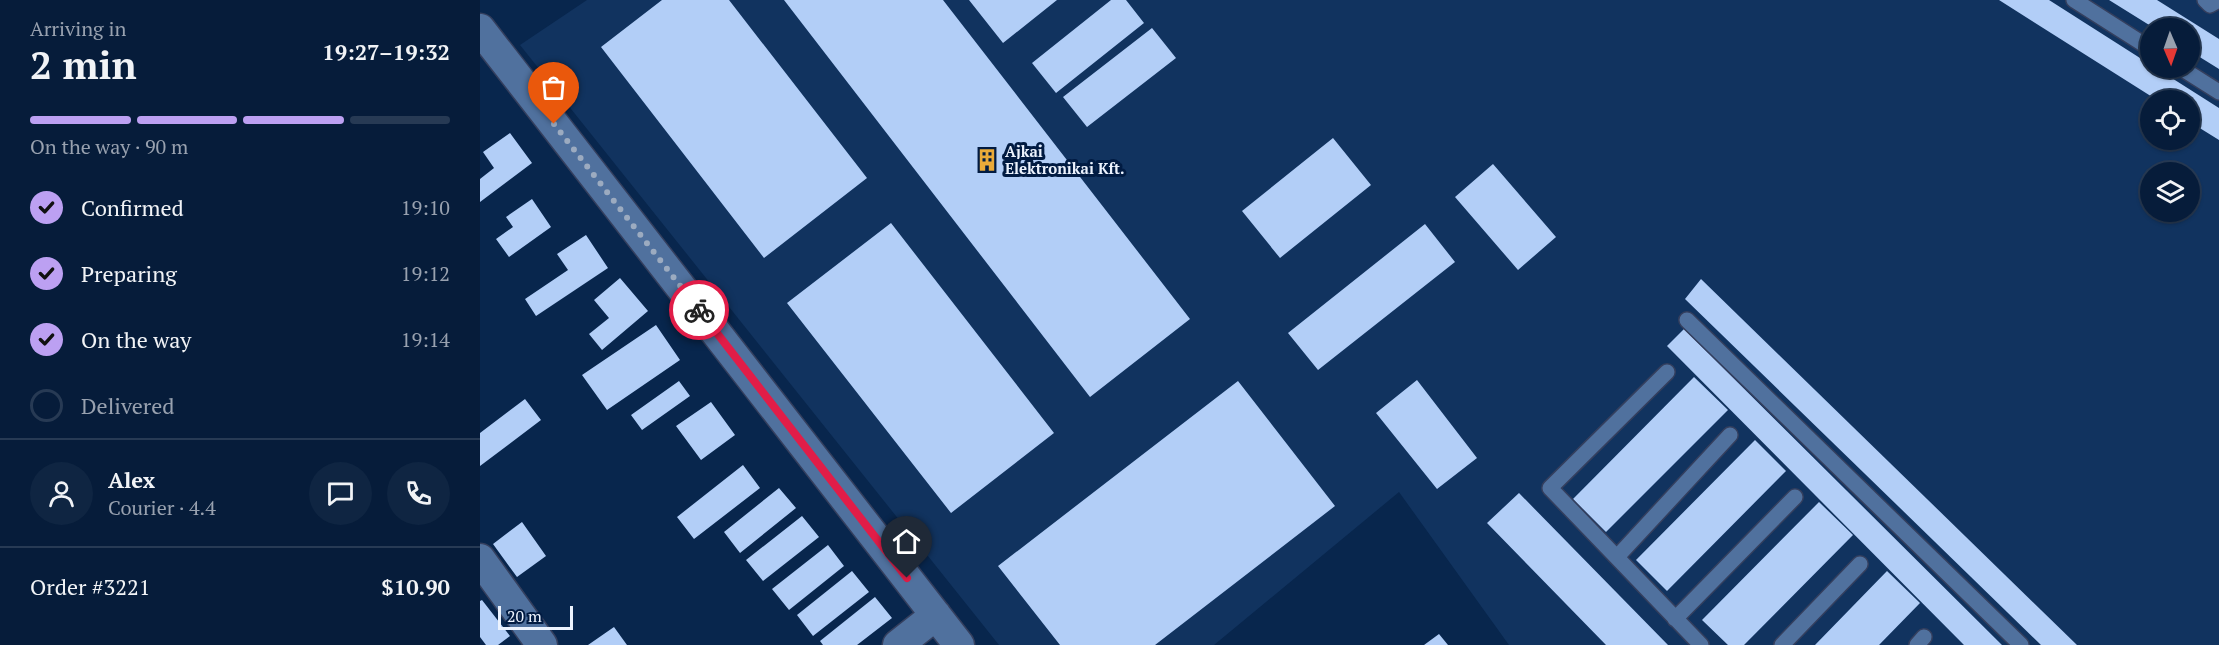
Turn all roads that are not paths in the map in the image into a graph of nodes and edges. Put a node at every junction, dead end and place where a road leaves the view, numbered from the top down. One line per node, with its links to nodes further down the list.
1 (2074, 0): 3 (lane)
2 (480, 29): 13 (street)
3 (2140, 42)
4 (2197, 78): 5 (lane)
5 (2219, 92)
6 (1687, 320): 20 (lane)
7 (1667, 372): 10 (lane)
8 (1730, 435): 10 (lane)
9 (1795, 497): 14 (lane)
10 (1617, 557): 14 (lane)
11 (480, 559): 15 (street)
12 (1860, 564): 19 (lane)
13 (936, 615): 16 (street); 17 (street)
14 (1675, 620): 18 (lane)
15 (542, 645)
16 (898, 645)
17 (959, 645)
18 (1701, 645)
19 (1782, 645)
20 (2021, 645)

